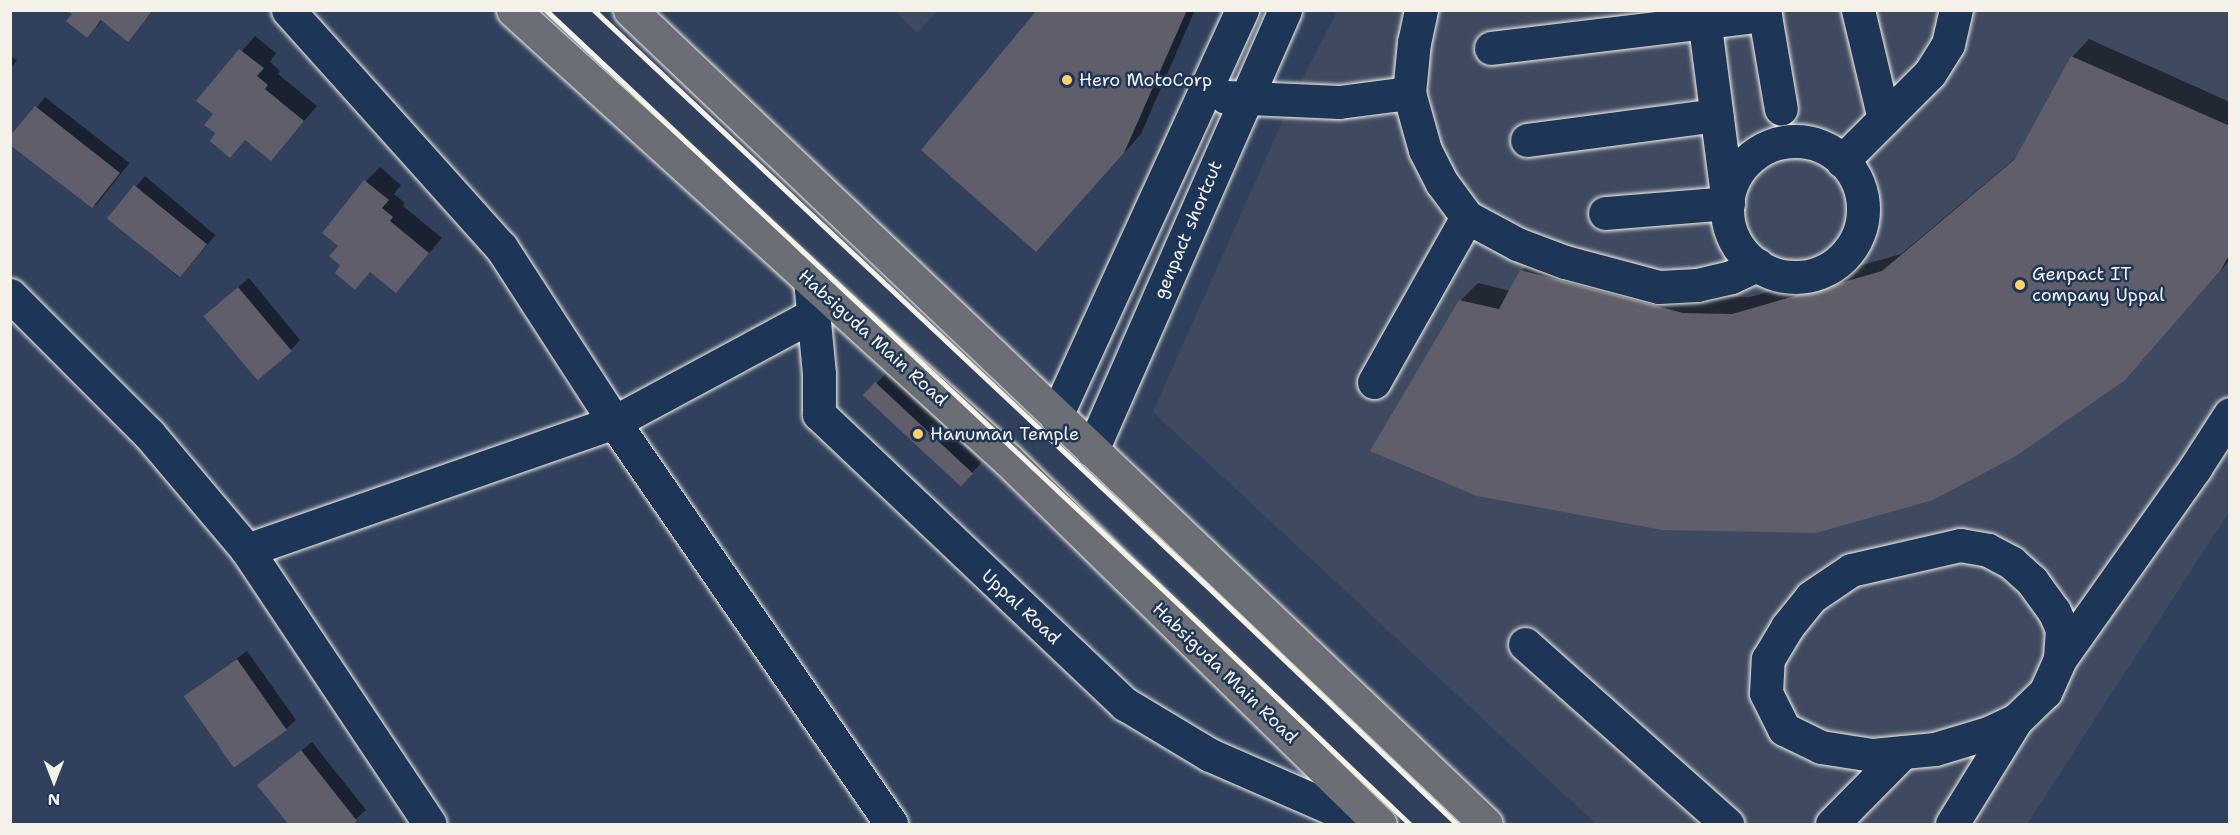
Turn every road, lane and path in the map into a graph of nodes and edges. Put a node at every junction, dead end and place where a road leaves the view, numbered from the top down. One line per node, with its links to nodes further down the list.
1 (288, 10): 30 (street)
2 (513, 10): 24 (main road, Habsiguda Main Road)
3 (630, 10): 29 (main road)
4 (1242, 10): 13 (street)
5 (1285, 10): 14 (street, genpact shortcut)
6 (1421, 10): 12 (street)
7 (1858, 10): 17 (street)
8 (1956, 10): 17 (street)
9 (1764, 13): 10 (street); 15 (street)
10 (1703, 17): 11 (street); 16 (street)
11 (1491, 48)
12 (1409, 93): 14 (street); 22 (street)
13 (1204, 95): 14 (street); 29 (street)
14 (1245, 98): 31 (street, genpact shortcut)
15 (1781, 109)
16 (1716, 115): 18 (street); 20 (street)
17 (1884, 119): 19 (street)
18 (1527, 140)
19 (1842, 161): 20 (street); 23 (street)
20 (1728, 203): 21 (street); 23 (street)
21 (1605, 213)
22 (1467, 217): 23 (street); 27 (street)
23 (1756, 265)
24 (810, 280): 26 (street, Uppal Road); 40 (main road, Habsiguda Main Road)
25 (10, 295): 32 (street)
26 (813, 315): 30 (street); 39 (street, Uppal Road)
27 (1374, 382)
28 (2229, 414): 34 (street)
29 (1056, 416): 31 (main road)
30 (614, 422): 32 (street); 38 (street)
31 (1092, 450): 41 (main road)
32 (247, 550): 37 (street)
33 (1526, 644): 42 (street)
34 (2060, 659): 35 (street); 36 (street)
35 (2016, 720): 36 (street); 44 (street)
36 (1903, 752): 43 (street)
37 (430, 825)
38 (891, 825)
39 (1368, 825)
40 (1380, 825)
41 (1486, 825)
42 (1727, 825)
43 (1832, 825)
44 (1952, 825)

